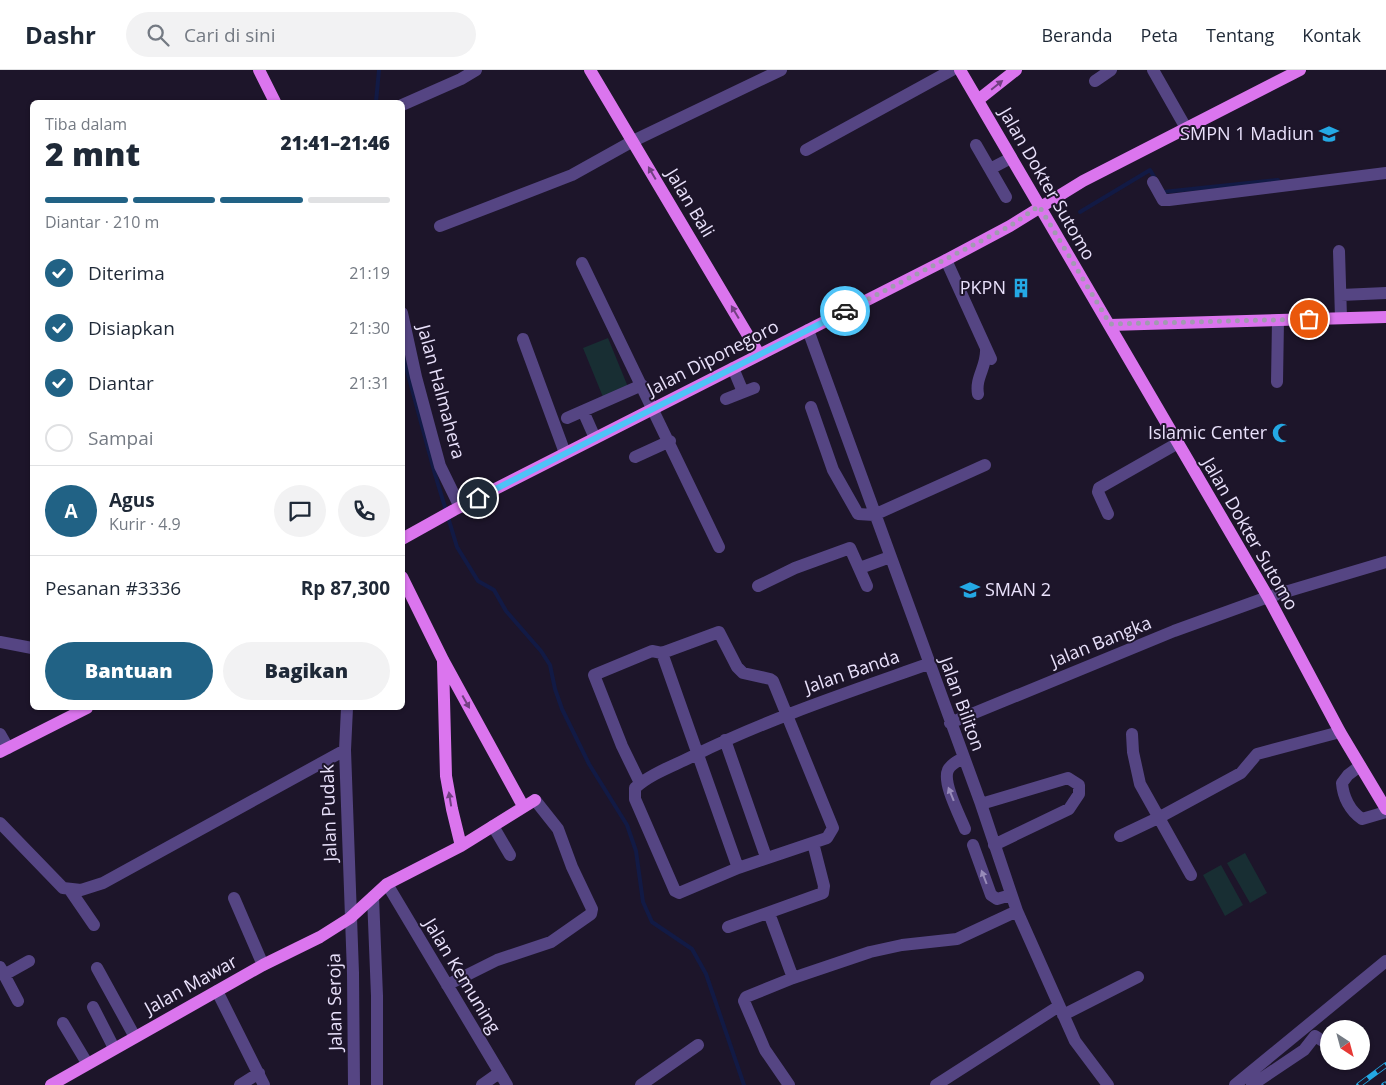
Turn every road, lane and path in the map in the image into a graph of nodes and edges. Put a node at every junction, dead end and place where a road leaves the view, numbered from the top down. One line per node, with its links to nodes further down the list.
1 (259, 70): 12 (main road)
2 (476, 70): 14 (street)
3 (590, 70): 16 (main road, Jalan Bali)
4 (781, 70): 16 (street)
5 (952, 70): 18 (street)
6 (960, 70): 13 (main road, Jalan Dokter Sutomo)
7 (1016, 70): 13 (main road, one-way to 7)
8 (1110, 70): 11 (street)
9 (1153, 70): 15 (street)
10 (1300, 70): 15 (main road, Jalan Diponegoro)
11 (1095, 81)
12 (274, 100)
13 (978, 100): 19 (main road, Jalan Dokter Sutomo)
14 (405, 103)
15 (1186, 128): 24 (main road, Jalan Diponegoro)
16 (633, 141): 25 (street); 38 (main road, Jalan Bali, one-way to 16)
17 (976, 146): 20 (street)
18 (806, 150)
19 (1012, 158): 20 (street); 24 (main road, Jalan Dokter Sutomo)
20 (990, 169): 23 (street)
21 (1386, 173): 22 (street)
22 (1152, 182)
23 (1006, 197)
24 (1039, 206): 27 (main road, Jalan Diponegoro); 34 (main road, Jalan Dokter Sutomo)
25 (440, 226)
26 (1339, 251): 30 (street)
27 (946, 260): 36 (main road, Jalan Diponegoro); 42 (street)
28 (582, 263): 41 (street)
29 (1386, 293): 30 (street)
30 (1341, 295): 32 (street)
31 (1386, 317): 32 (main road)
32 (1341, 318): 33 (main road)
33 (1278, 320): 34 (main road); 40 (street)
34 (1110, 324): 50 (main road, Jalan Dokter Sutomo)
35 (405, 327): 54 (street, Jalan Halmahera)
36 (808, 330): 38 (main road, Jalan Diponegoro); 56 (street, Jalan Biliton)
37 (523, 339): 51 (street)
38 (760, 354): 39 (main road, Jalan Diponegoro)
39 (733, 368): 43 (street); 45 (main road, Jalan Diponegoro)
40 (1277, 382)
41 (642, 385): 45 (street); 46 (street)
42 (978, 394)
43 (726, 400)
44 (811, 407): 56 (street)
45 (653, 408): 48 (main road, Jalan Diponegoro); 49 (street)
46 (583, 411): 47 (street); 48 (street)
47 (567, 418)
48 (595, 438): 51 (main road, Jalan Diponegoro)
49 (670, 440): 52 (street); 58 (street)
50 (1178, 443): 55 (street); 65 (main road, Jalan Dokter Sutomo)
51 (565, 453): 54 (main road, Jalan Diponegoro)
52 (635, 457)
53 (985, 465): 56 (street)
54 (457, 508): 57 (main road, Jalan Diponegoro)
55 (1108, 514)
56 (874, 515): 59 (street, Jalan Biliton)
57 (405, 538)
58 (719, 547)
59 (890, 557): 61 (street); 70 (street, Jalan Biliton)
60 (1386, 562): 65 (street, Jalan Bangka)
61 (860, 568): 63 (street); 64 (street)
62 (405, 583): 69 (main road)
63 (758, 586)
64 (867, 586)
65 (1268, 597): 74 (street, Jalan Bangka); 75 (main road, Jalan Dokter Sutomo)
66 (0, 642): 67 (street)
67 (30, 648)
68 (662, 653): 73 (street); 81 (street); 84 (street)
69 (443, 660): 87 (main road, one-way to 87); 97 (main road, one-way to 69)
70 (928, 664): 73 (street, Jalan Banda); 74 (street, Jalan Biliton)
71 (83, 710): 79 (main road)
72 (347, 710): 80 (street, Jalan Pudak)
73 (787, 714): 78 (street, Jalan Banda); 94 (street)
74 (950, 722): 82 (street, Jalan Biliton)
75 (1340, 732): 83 (main road, Jalan Dokter Sutomo); 89 (street)
76 (0, 734): 79 (street)
77 (1132, 734): 89 (street)
78 (724, 740): 81 (street, Jalan Banda); 99 (street)
79 (4, 750)
80 (345, 750): 103 (street); 109 (street, Jalan Pudak)
81 (698, 754): 84 (street, Jalan Banda); 100 (street)
82 (964, 758): 86 (street, Jalan Biliton); 92 (street, one-way to 82)
83 (1360, 766): 88 (main road, Jalan Dokter Sutomo); 88 (street)
84 (640, 783): 100 (street)
85 (535, 800): 87 (main road, Jalan Mawar); 119 (street)
86 (980, 804): 96 (street, Jalan Biliton); 96 (street)
87 (523, 806): 91 (main road, Jalan Mawar)
88 (1386, 811)
89 (1160, 818): 93 (street); 101 (street)
90 (0, 823): 103 (street)
91 (493, 826): 97 (main road, Jalan Mawar); 98 (street)
92 (965, 829)
93 (1120, 836)
94 (814, 843): 99 (street); 108 (street)
95 (973, 845): 104 (street, one-way to 95)
96 (994, 845): 104 (street, Jalan Biliton)
97 (461, 846): 102 (main road, Jalan Mawar)
98 (510, 855)
99 (766, 857): 100 (street)
100 (738, 868)
101 (1191, 875)
102 (387, 884): 105 (main road, Jalan Mawar); 119 (street, Jalan Kemuning)
103 (70, 890): 110 (street)
104 (1011, 895): 107 (street, Jalan Biliton)
105 (373, 897): 109 (main road, Jalan Mawar); 138 (street)
106 (234, 898): 114 (street)
107 (1017, 911): 118 (street); 124 (street, Jalan Biliton)
108 (769, 913): 111 (street); 118 (street)
109 (350, 918): 114 (main road, Jalan Mawar); 137 (street, Jalan Seroja)
110 (94, 925)
111 (728, 926)
112 (29, 960): 116 (street)
113 (1386, 961): 144 (street)
114 (263, 965): 121 (main road, Jalan Mawar)
115 (97, 968): 126 (street)
116 (2, 971): 120 (street)
117 (1138, 977): 124 (street)
118 (792, 978): 142 (street)
119 (447, 985): 132 (street, Jalan Kemuning)
120 (5, 989): 122 (street)
121 (217, 991): 126 (main road, Jalan Mawar); 131 (street)
122 (18, 1001)
123 (93, 1007): 129 (street)
124 (1061, 1011): 133 (street, Jalan Biliton); 143 (street)
125 (63, 1023): 130 (street)
126 (136, 1036): 129 (main road, Jalan Mawar)
127 (1320, 1039): 145 (street)
128 (698, 1045): 141 (street)
129 (114, 1048): 130 (main road, Jalan Mawar)
130 (87, 1063): 134 (main road, Jalan Mawar)
131 (259, 1073): 135 (street); 136 (street)
132 (499, 1073): 139 (street); 140 (street, Jalan Kemuning)
133 (1106, 1084)
134 (51, 1085)
135 (240, 1085)
136 (264, 1085)
137 (354, 1085)
138 (377, 1085)
139 (482, 1085)
140 (507, 1085)
141 (641, 1085)
142 (789, 1085)
143 (936, 1085)
144 (1235, 1085)
145 (1252, 1085)

